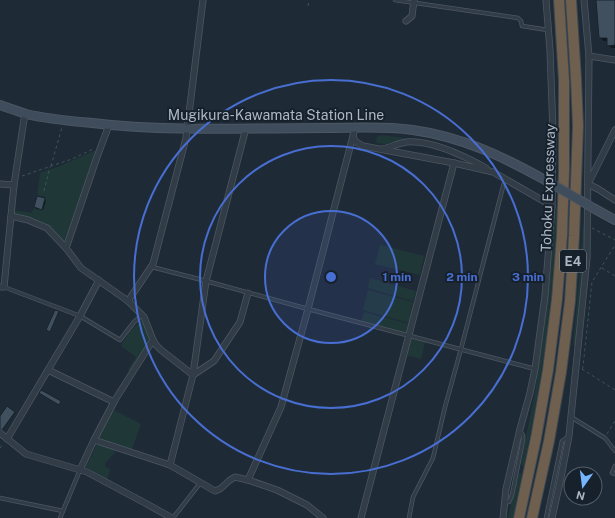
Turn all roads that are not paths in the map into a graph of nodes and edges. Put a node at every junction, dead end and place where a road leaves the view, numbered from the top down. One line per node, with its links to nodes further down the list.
1 (203, 0): 18 (street)
2 (395, 0): 7 (lane)
3 (546, 0): 10 (street)
4 (559, 0): 75 (highway, Tohoku Expressway / E4)
5 (571, 0): 76 (highway, Tohoku Expressway / E4)
6 (584, 0): 11 (street)
7 (414, 1): 8 (lane); 9 (street)
8 (423, 2): 10 (lane)
9 (406, 21)
10 (549, 30): 29 (street)
11 (589, 56): 12 (street); 26 (street)
12 (615, 60)
13 (0, 105): 14 (main road, Mugikura-Kawamata Station Line)
14 (25, 113): 15 (main road, Mugikura-Kawamata Station Line); 27 (street)
15 (109, 125): 18 (main road, Mugikura-Kawamata Station Line); 32 (street)
16 (246, 128): 17 (main road, Mugikura-Kawamata Station Line); 18 (main road, Mugikura-Kawamata Station Line); 35 (street)
17 (355, 128): 20 (street); 31 (main road, Mugikura-Kawamata Station Line, bridge)
18 (188, 129): 33 (street)
19 (615, 130): 26 (street)
20 (353, 137): 21 (street); 39 (street)
21 (381, 150): 22 (street); 23 (street)
22 (454, 163): 23 (street); 42 (street)
23 (494, 172): 24 (street)
24 (505, 179): 29 (street); 44 (lane)
25 (0, 184): 27 (street)
26 (588, 184): 28 (street); 49 (street)
27 (14, 185): 30 (street)
28 (615, 200)
29 (552, 206): 45 (street)
30 (11, 216): 32 (street); 36 (street)
31 (615, 220)
32 (66, 248): 34 (street)
33 (152, 267): 35 (lane); 38 (street)
34 (99, 280): 38 (street); 41 (street)
35 (206, 281): 37 (lane); 47 (street)
36 (2, 287): 41 (lane)
37 (248, 293): 39 (lane); 47 (street)
38 (128, 301): 40 (street)
39 (308, 310): 42 (lane); 64 (street)
40 (142, 315): 41 (lane); 43 (street)
41 (80, 316): 46 (street)
42 (408, 335): 44 (lane); 72 (street)
43 (153, 340): 47 (street); 48 (street)
44 (461, 349): 45 (lane); 73 (lane)
45 (535, 369): 50 (street)
46 (48, 370): 48 (street); 53 (street)
47 (193, 375): 56 (street)
48 (114, 402): 54 (street)
49 (571, 417): 52 (street); 55 (lane)
50 (520, 429): 58 (lane); 67 (street)
51 (0, 433): 53 (street)
52 (569, 436): 63 (lane); 78 (street)
53 (7, 439): 60 (street)
54 (94, 440): 56 (street); 60 (street)
55 (615, 451)
56 (170, 465): 65 (street)
57 (615, 466): 61 (lane)
58 (517, 467): 59 (lane); 67 (lane)
59 (522, 468)
60 (80, 470): 68 (lane); 70 (street)
61 (615, 474)
62 (551, 475): 63 (lane)
63 (555, 476): 77 (lane)
64 (248, 480): 65 (street); 71 (street)
65 (201, 482): 70 (lane)
66 (0, 498): 68 (lane)
67 (504, 502): 74 (street)
68 (63, 511): 69 (lane)
69 (60, 518)
70 (172, 518)
71 (323, 518)
72 (360, 518)
73 (409, 518)
74 (502, 518)
75 (519, 518)
76 (532, 518)
77 (546, 518)
78 (552, 518)

